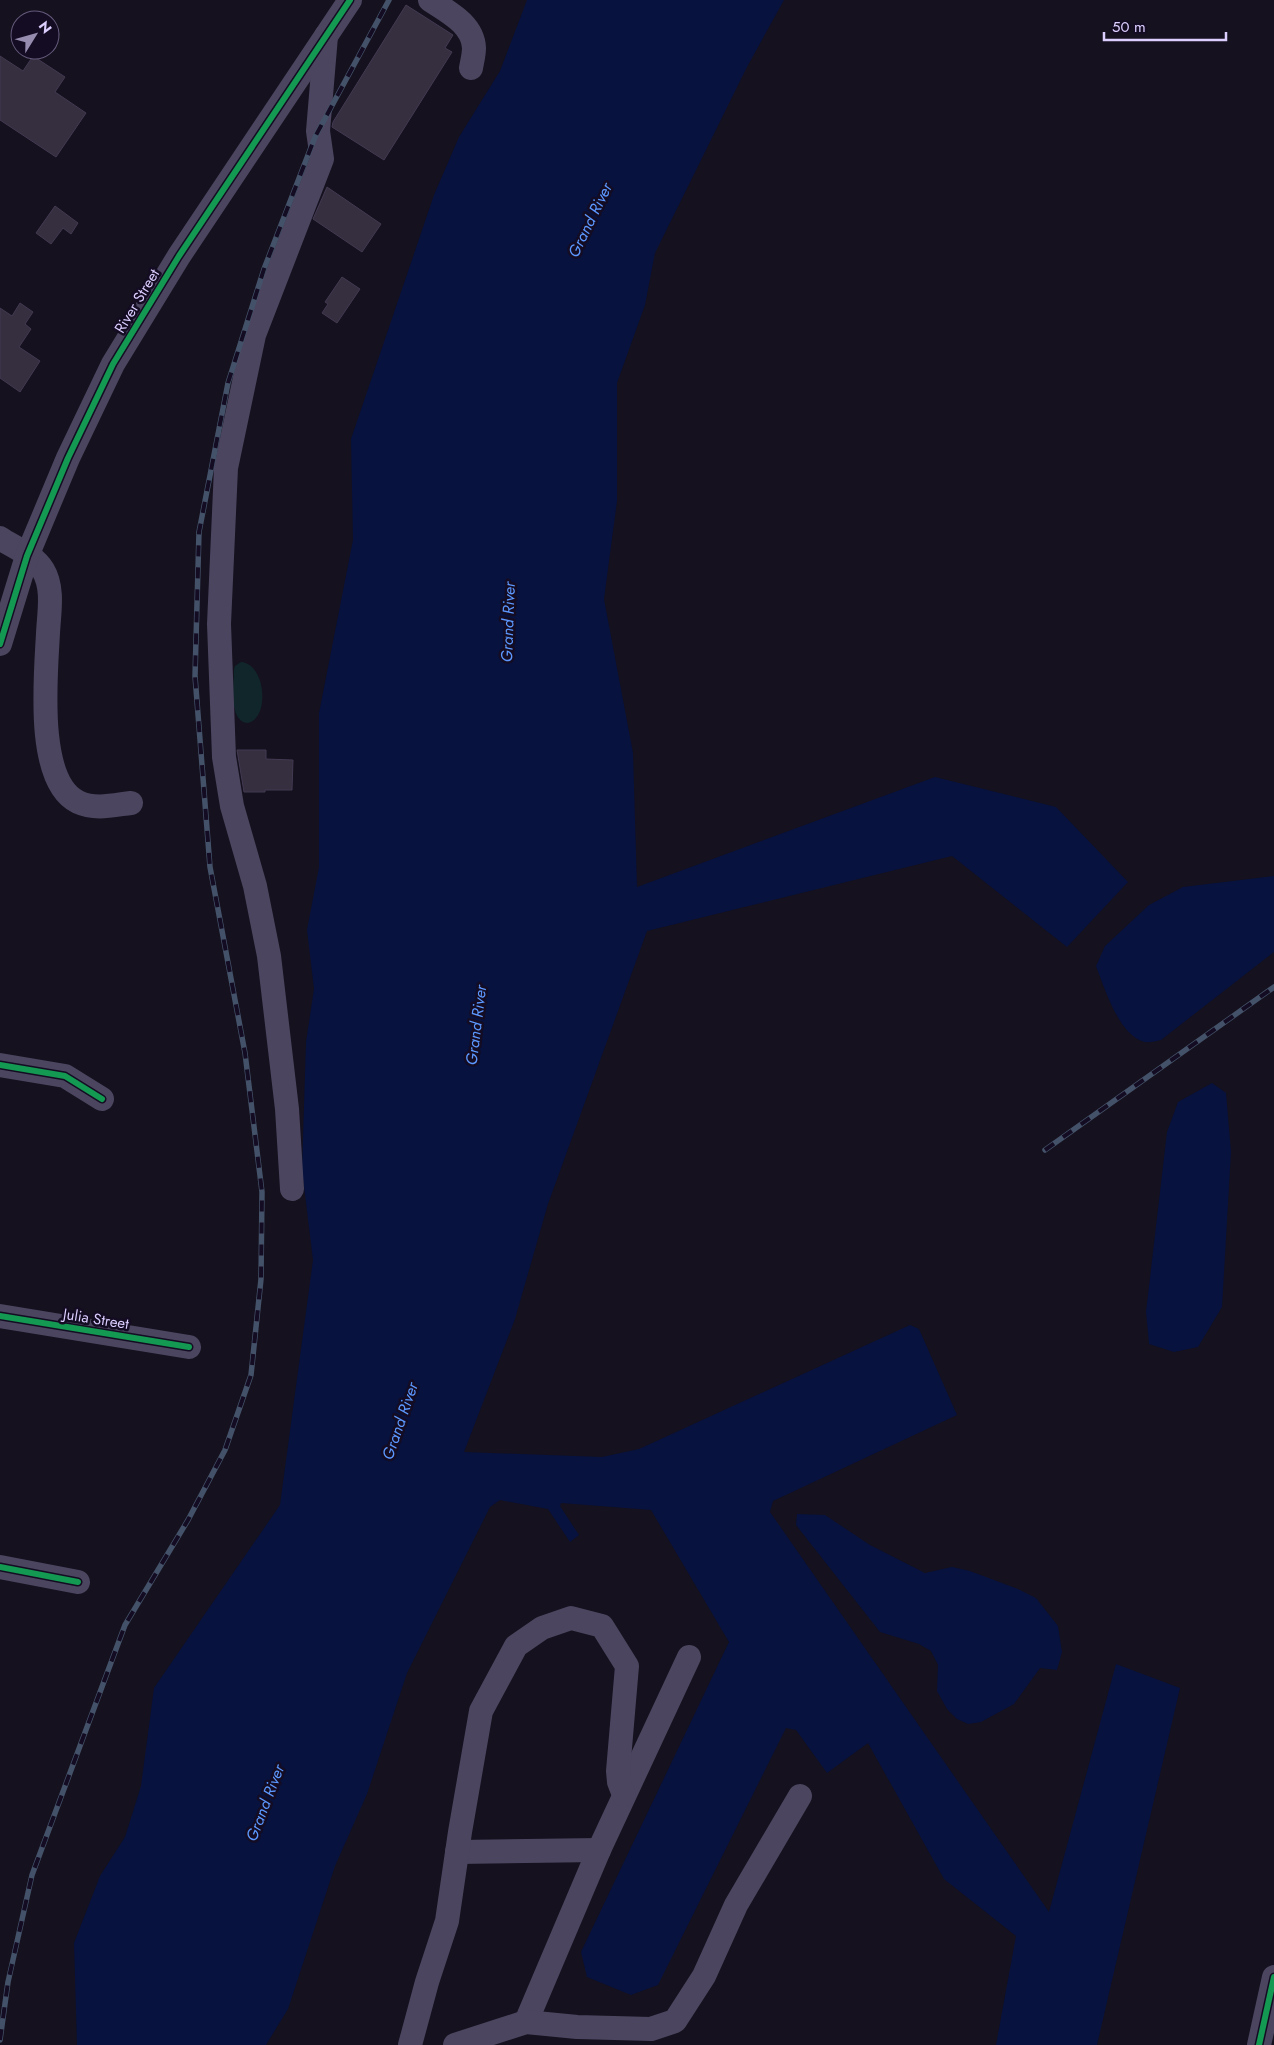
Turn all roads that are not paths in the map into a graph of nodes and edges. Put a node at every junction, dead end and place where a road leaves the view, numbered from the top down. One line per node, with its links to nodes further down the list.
1 (350, 0): 3 (street, River Street)
2 (430, 0): 4 (street)
3 (326, 36): 6 (street, River Street); 11 (street)
4 (470, 68)
5 (0, 538): 6 (street)
6 (27, 556): 7 (street, River Street); 8 (street)
7 (0, 644)
8 (131, 803)
9 (0, 1065): 10 (street)
10 (102, 1099)
11 (292, 1189)
12 (0, 1316): 13 (street, Julia Street)
13 (189, 1347)
14 (0, 1567): 15 (street)
15 (78, 1582)
16 (689, 1657): 17 (street)
17 (624, 1795): 19 (street); 20 (street)
18 (800, 1796): 22 (street)
19 (599, 1850): 20 (street); 22 (street)
20 (456, 1852): 23 (street)
21 (1274, 1977): 25 (street)
22 (526, 2022): 24 (street)
23 (410, 2045)
24 (455, 2045)
25 (1259, 2045)

